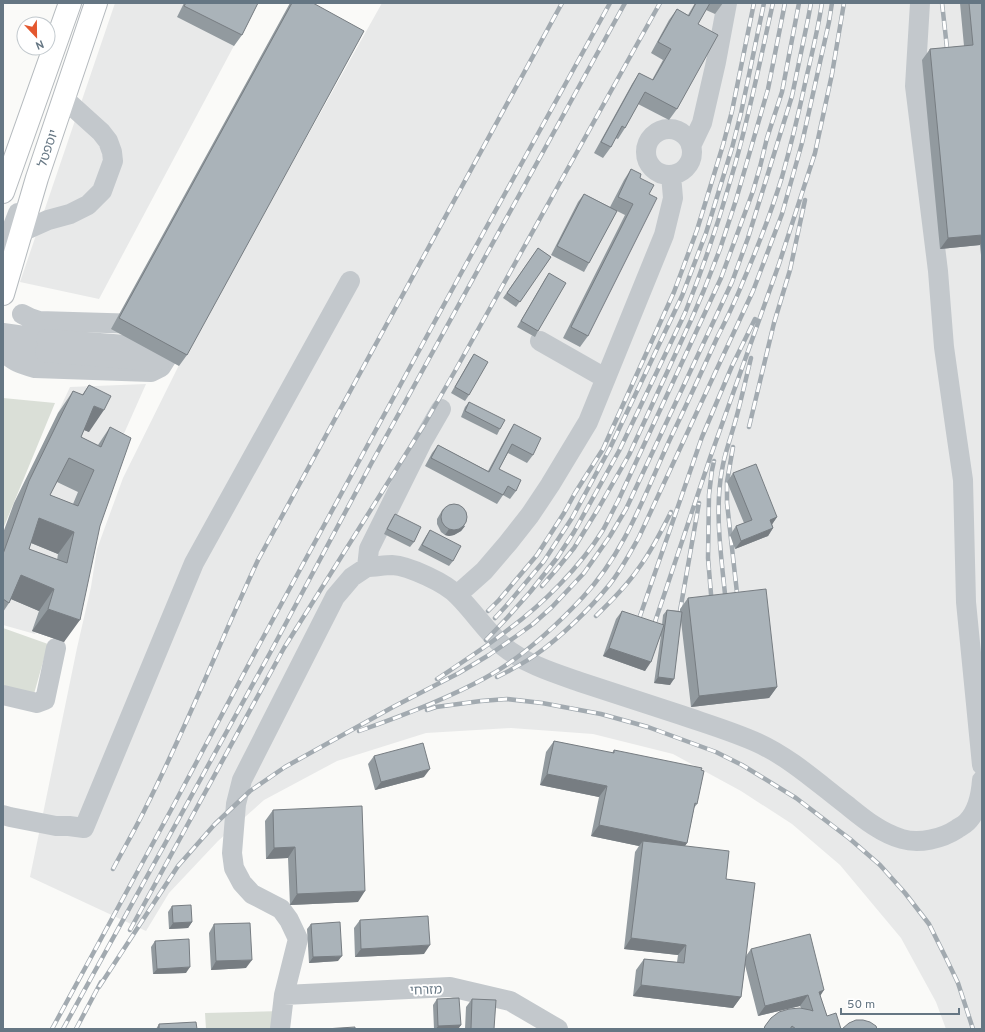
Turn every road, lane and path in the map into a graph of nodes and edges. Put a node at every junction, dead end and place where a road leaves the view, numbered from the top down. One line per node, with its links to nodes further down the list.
1 (70, 3): 9 (main road, יוספטל)
2 (96, 3): 5 (main road, יוספטל)
3 (727, 3): 6 (street)
4 (920, 3): 26 (street)
5 (64, 97): 8 (main road, יוספטל); 10 (street)
6 (691, 146): 7 (street); 7 (street)
7 (671, 175): 20 (street)
8 (37, 178): 10 (main road, יוספטל); 11 (street)
9 (3, 192)
10 (21, 232): 13 (main road, יוספטל)
11 (3, 252)
12 (350, 280): 28 (street)
13 (5, 287): 14 (street)
14 (22, 314): 15 (street); 18 (street)
15 (184, 321): 18 (street, bridge); 19 (street)
16 (3, 333): 18 (street)
17 (540, 341): 20 (street)
18 (45, 346): 19 (street)
19 (3, 352)
20 (605, 378): 23 (street)
21 (441, 409): 22 (street)
22 (367, 567): 23 (street); 29 (street)
23 (457, 595): 27 (street)
24 (56, 648): 25 (street)
25 (3, 695)
26 (982, 765)
27 (982, 780)
28 (6, 816)
29 (284, 995): 30 (street); 31 (street, מזרחי)
30 (280, 1029)
31 (558, 1029)

